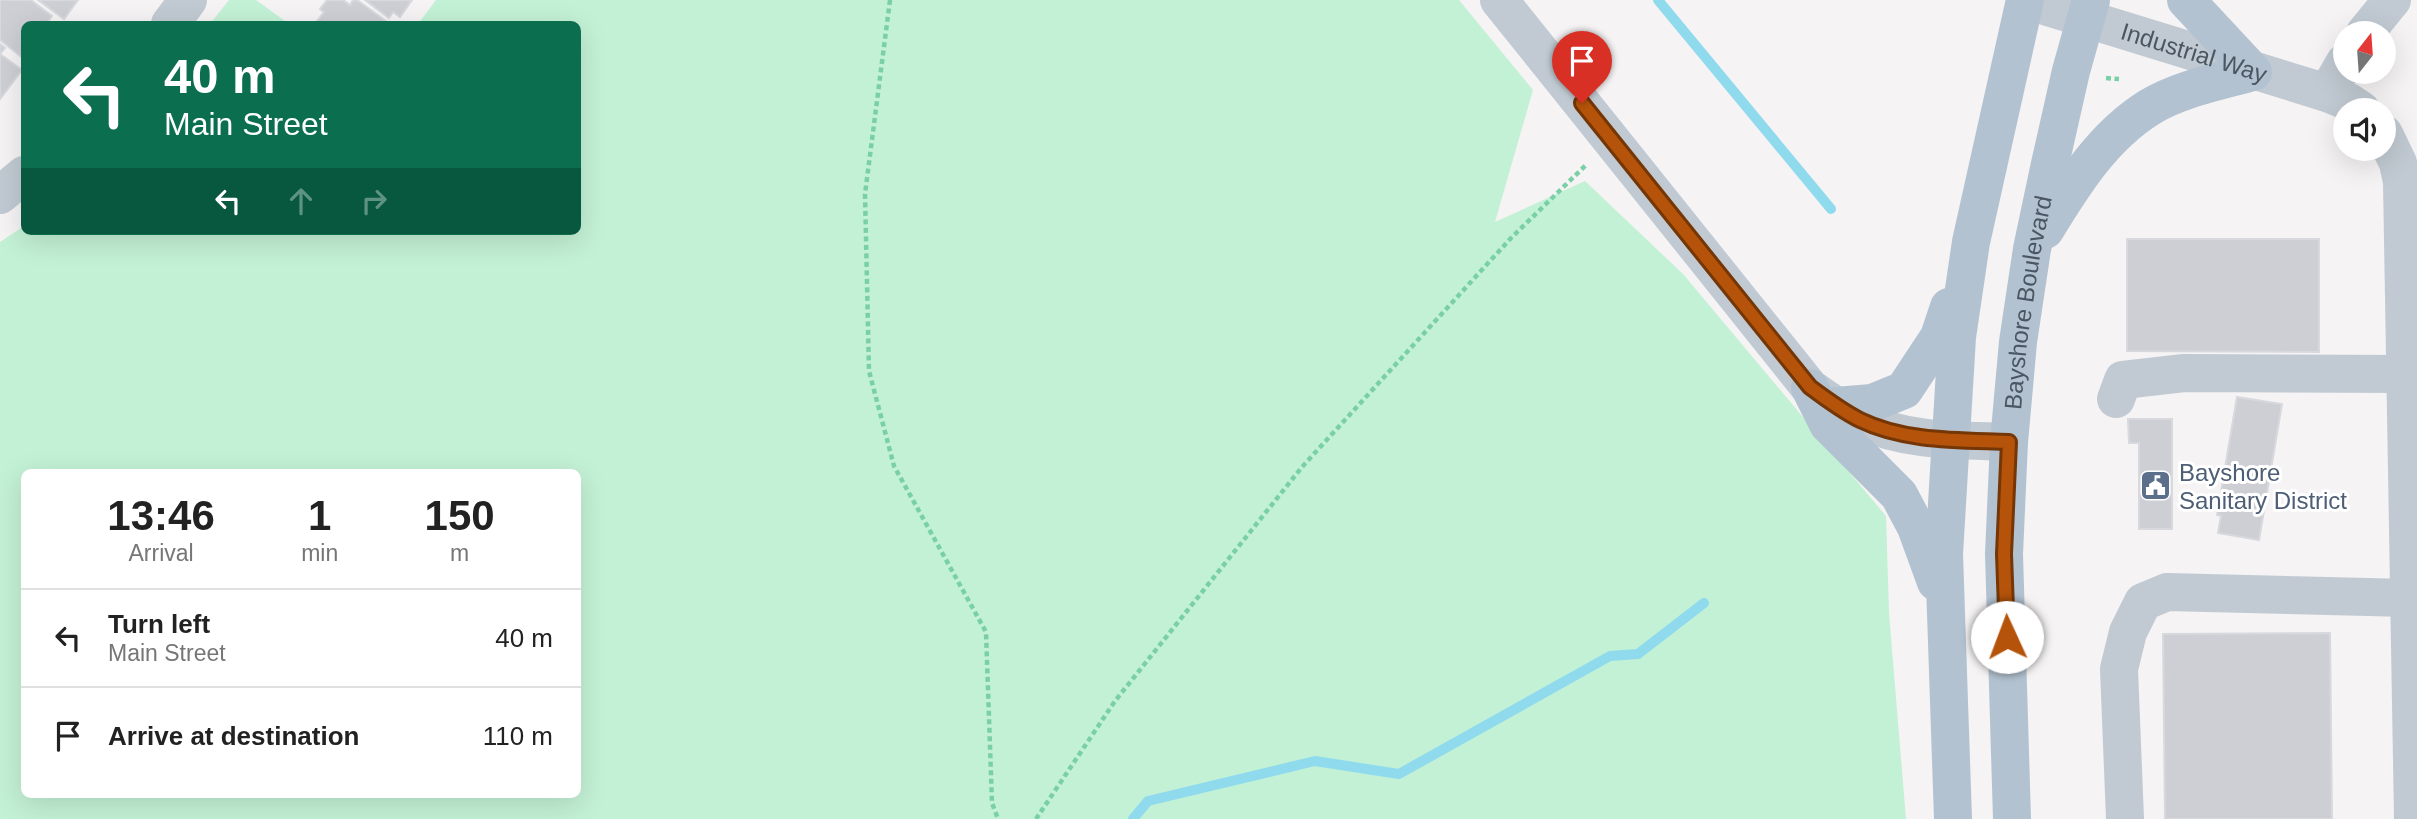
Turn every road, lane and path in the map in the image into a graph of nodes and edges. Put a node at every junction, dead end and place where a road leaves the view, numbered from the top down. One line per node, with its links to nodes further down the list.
1 (188, 0): 8 (street)
2 (891, 0): 26 (path)
3 (1499, 0): 12 (street)
4 (2025, 0): 7 (street, Industrial Way); 16 (main road)
5 (2186, 0): 10 (main road)
6 (2392, 0): 9 (street)
7 (2088, 10): 10 (street, Industrial Way); 17 (main road, Bayshore Boulevard)
8 (172, 21)
9 (2375, 21)
10 (2253, 72): 11 (street, Industrial Way); 17 (main road)
11 (2333, 77)
12 (1616, 145): 19 (street); 27 (path)
13 (2396, 159): 18 (street)
14 (21, 178): 15 (street)
15 (0, 195)
16 (1971, 242): 19 (main road); 21 (main road)
17 (2032, 249): 22 (main road, Bayshore Boulevard)
18 (2405, 374): 20 (street); 23 (street)
19 (1823, 397): 21 (street); 24 (main road)
20 (2116, 399)
21 (1950, 439): 22 (street); 24 (main road)
22 (2009, 442): 29 (main road, Bayshore Boulevard)
23 (2409, 598): 25 (street); 30 (street)
24 (1947, 611): 28 (main road)
25 (2413, 666): 31 (street)
26 (998, 819)
27 (1036, 819)
28 (1953, 819)
29 (2012, 819)
30 (2125, 819)
31 (2413, 819)

